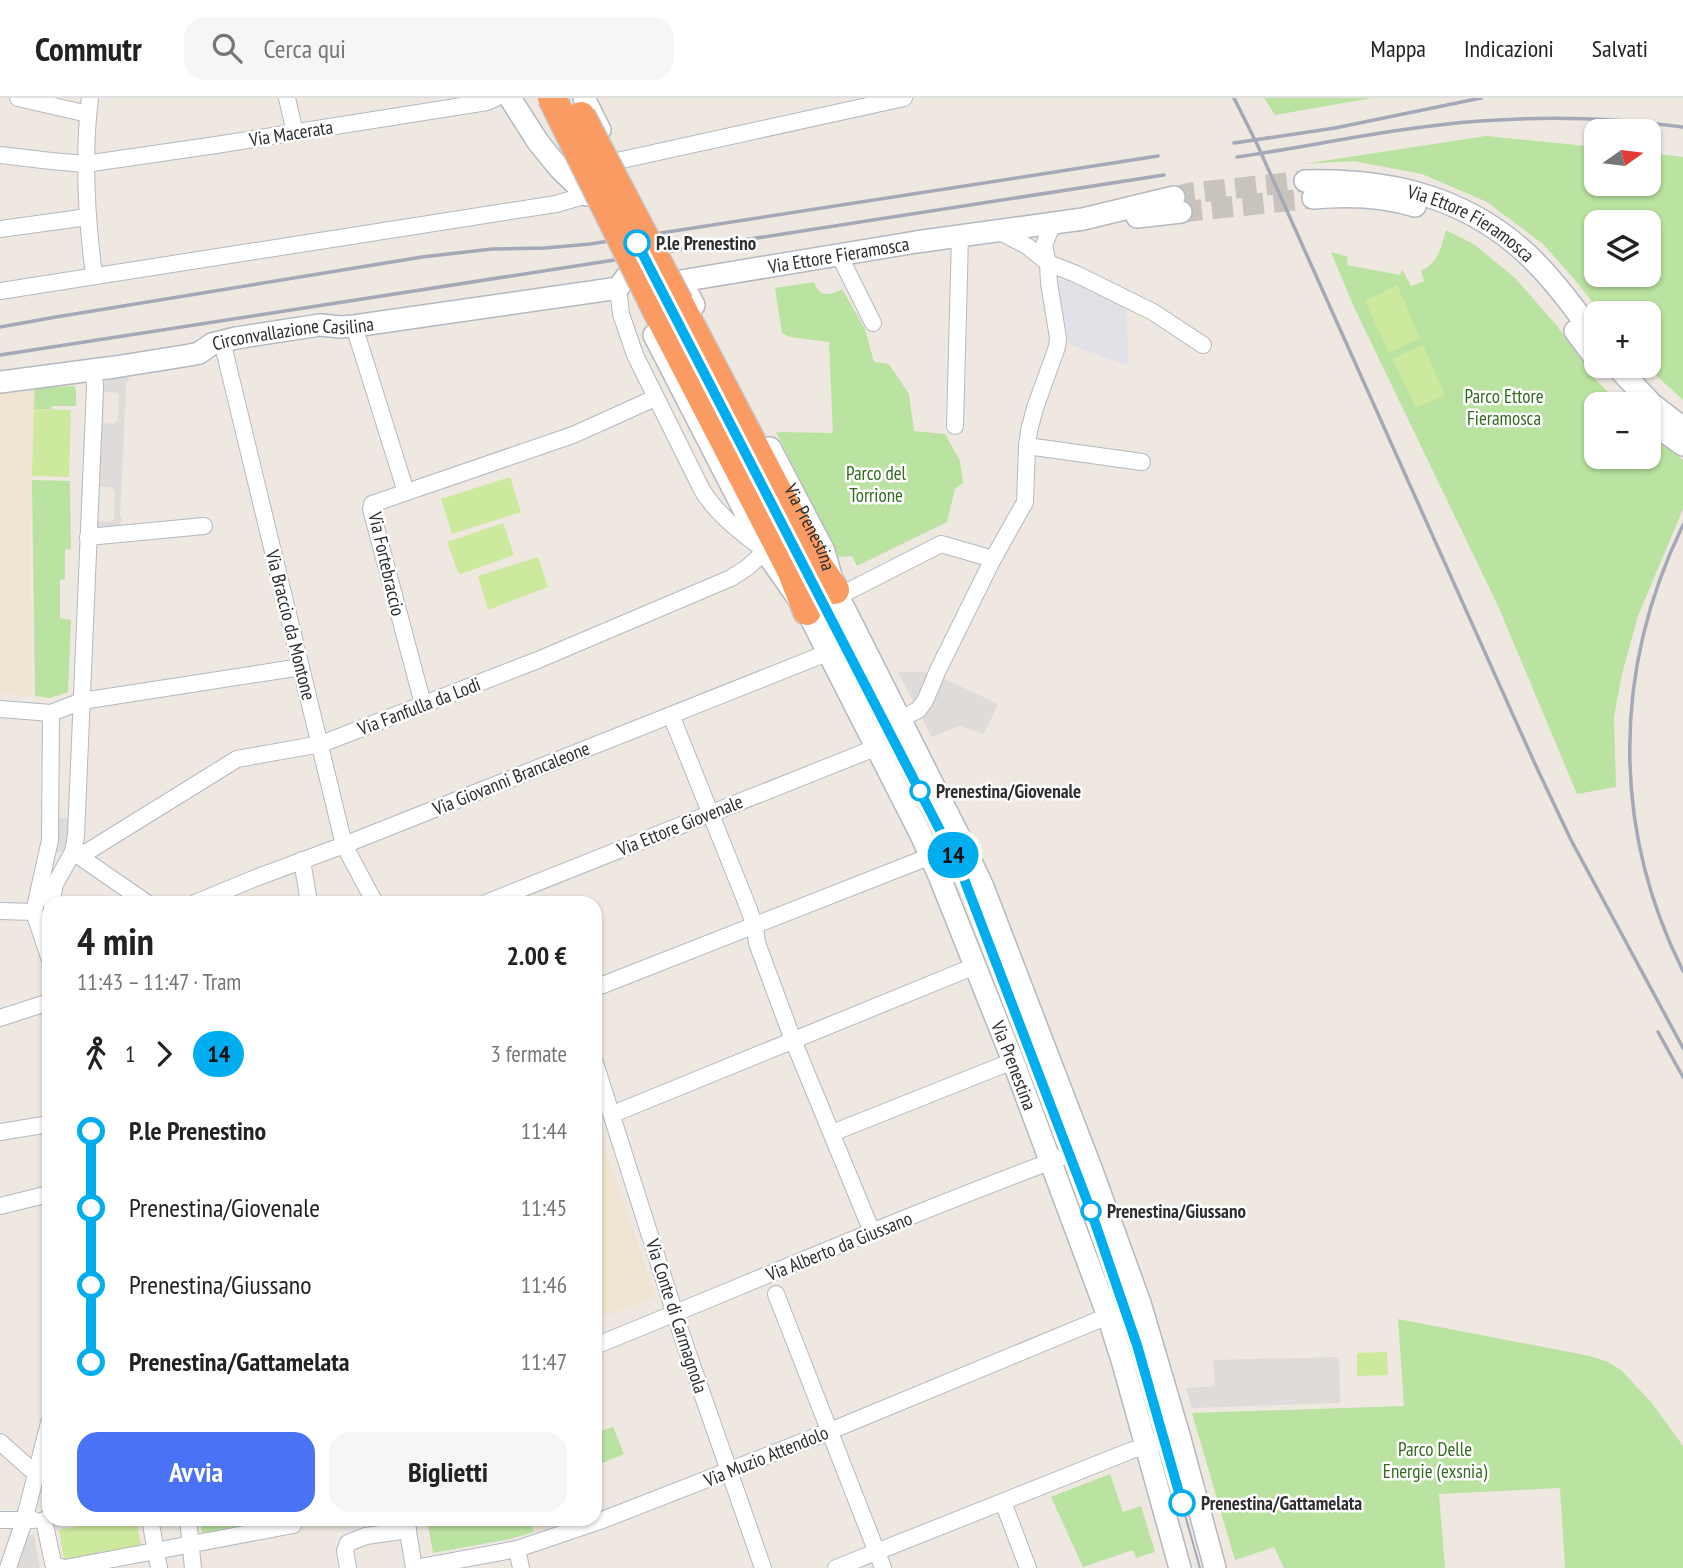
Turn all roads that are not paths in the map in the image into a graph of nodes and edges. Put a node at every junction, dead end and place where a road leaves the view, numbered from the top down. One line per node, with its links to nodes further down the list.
1 (18, 98): 10 (street)
2 (287, 98): 11 (street)
3 (496, 98): 11 (street, Via Macerata)
4 (510, 98): 12 (main road)
5 (541, 98): 13 (main road)
6 (552, 98): 54 (highway, bridge)
7 (572, 98): 54 (highway, bridge)
8 (584, 98): 16 (main road)
9 (904, 98): 16 (street)
10 (89, 106): 15 (street)
11 (295, 133): 15 (street, Via Macerata)
12 (538, 142): 13 (main road); 17 (main road)
13 (563, 147): 16 (main road); 17 (main road)
14 (4, 157): 15 (street, Via Macerata)
15 (85, 164): 20 (street)
16 (617, 168): 17 (main road); 19 (main road)
17 (590, 203): 30 (street)
18 (1177, 205): 21 (main road, Via Ettore Fieramosca)
19 (643, 209)
20 (88, 217): 22 (street); 27 (street)
21 (1053, 223): 23 (main road, Via Ettore Fieramosca); 26 (street)
22 (0, 229)
23 (998, 231): 24 (main road, Via Ettore Fieramosca); 26 (street)
24 (960, 236): 25 (main road, Via Ettore Fieramosca); 45 (street)
25 (839, 255): 29 (main road, Via Ettore Fieramosca); 32 (street)
26 (1048, 263): 36 (street); 49 (street)
27 (93, 267)
28 (623, 277): 33 (main road, Circonvallazione Casilina); 37 (street); 42 (main road)
29 (681, 281): 56 (main road, Via Prenestina)
30 (0, 290)
31 (1584, 322): 35 (main road, Via Ettore Fieramosca)
32 (873, 323)
33 (354, 326): 34 (main road, Circonvallazione Casilina); 51 (street, Via Fortebraccio)
34 (222, 341): 38 (main road, Circonvallazione Casilina); 59 (street, Via Braccio da Montone)
35 (1584, 343)
36 (1203, 345)
37 (635, 355): 42 (street); 44 (street)
38 (94, 370): 41 (main road, Circonvallazione Casilina); 53 (street)
39 (1611, 378): 43 (main road)
40 (1627, 378): 46 (main road)
41 (0, 382)
42 (678, 383): 54 (main road)
43 (1623, 392)
44 (656, 398): 51 (street); 54 (street)
45 (956, 426)
46 (1683, 428)
47 (1661, 429): 48 (main road)
48 (1683, 445)
49 (1027, 446): 50 (street); 55 (street)
50 (1142, 462)
51 (406, 492): 61 (street, Via Fortebraccio)
52 (204, 526): 53 (street)
53 (88, 537): 60 (street)
54 (788, 557): 56 (highway); 57 (highway); 61 (street, Via Fanfulla da Lodi)
55 (993, 559): 56 (street); 65 (street)
56 (837, 593): 65 (main road, Via Prenestina)
57 (807, 611): 58 (main road, Via Prenestina)
58 (827, 653): 64 (street, Via Giovanni Brancaleone); 67 (main road, Via Prenestina)
59 (302, 667): 60 (street); 66 (street, Via Braccio da Montone)
60 (82, 701): 63 (street); 70 (street)
61 (423, 704): 66 (street, Via Fanfulla da Lodi)
62 (0, 709): 63 (street)
63 (51, 713): 80 (street)
64 (671, 715): 68 (street); 69 (street, Via Giovanni Brancaleone)
65 (900, 719): 94 (main road, Via Prenestina)
66 (321, 744): 69 (street, Via Braccio da Montone); 70 (street, Via Fanfulla da Lodi)
67 (875, 748): 68 (street, Via Ettore Giovenale); 71 (main road, Via Prenestina)
68 (710, 813): 78 (street, Via Ettore Giovenale); 81 (street)
69 (344, 845): 72 (street, Via Giovanni Brancaleone); 77 (street, Via Braccio da Montone)
70 (73, 852): 73 (street); 74 (street)
71 (931, 856): 81 (street); 83 (main road, Via Prenestina)
72 (302, 860): 75 (street, Via Giovanni Brancaleone); 76 (street)
73 (52, 896)
74 (138, 896)
75 (212, 896)
76 (308, 896)
77 (371, 896)
78 (503, 896)
79 (0, 911): 80 (street)
80 (34, 912): 82 (street)
81 (755, 927): 84 (street); 87 (street)
82 (42, 936)
83 (975, 966): 87 (street); 88 (main road, Via Prenestina)
84 (602, 985)
85 (42, 1004): 86 (street)
86 (0, 1018)
87 (793, 1040): 90 (street); 93 (street)
88 (1013, 1061): 93 (street); 95 (main road, Via Prenestina)
89 (602, 1083): 90 (street, Via Conte di Carmagnola)
90 (613, 1114): 100 (street, Via Conte di Carmagnola)
91 (42, 1125): 92 (street)
92 (0, 1132)
93 (832, 1133): 98 (street)
94 (1084, 1149): 95 (street, Via Alberto da Giussano); 104 (main road, Via Prenestina)
95 (1051, 1162): 98 (street, Via Alberto da Giussano); 101 (main road, Via Prenestina)
96 (42, 1197): 97 (street)
97 (0, 1206)
98 (872, 1231): 100 (street, Via Alberto da Giussano)
99 (776, 1294): 103 (street)
100 (675, 1314): 102 (street, Via Alberto da Giussano); 108 (street, Via Conte di Carmagnola)
101 (1108, 1316): 103 (street, Via Muzio Attendolo); 106 (main road, Via Prenestina)
102 (602, 1343)
103 (830, 1431): 108 (street, Via Muzio Attendolo); 125 (street)
104 (1179, 1436): 106 (street); 138 (main road, Via Prenestina)
105 (0, 1442): 109 (street)
106 (1146, 1446): 110 (street); 137 (main road, Via Prenestina)
107 (42, 1450): 109 (street)
108 (730, 1471): 113 (street, Via Muzio Attendolo); 133 (street, Via Conte di Carmagnola)
109 (36, 1474): 114 (street)
110 (1003, 1502): 125 (street); 136 (street)
111 (42, 1519): 114 (street)
112 (0, 1520): 114 (street)
113 (602, 1520)
114 (24, 1521): 126 (street)
115 (48, 1526): 127 (street)
116 (151, 1526): 124 (street)
117 (189, 1526): 122 (street)
118 (288, 1526): 122 (street)
119 (403, 1526): 130 (street)
120 (407, 1526): 131 (street)
121 (585, 1526): 123 (street, Via Muzio Attendolo)
122 (191, 1544): 124 (street); 129 (street)
123 (517, 1549): 131 (street, Via Muzio Attendolo); 132 (street)
124 (156, 1550): 127 (street); 128 (street)
125 (877, 1552): 134 (street); 135 (street)
126 (8, 1568)
127 (72, 1568)
128 (159, 1568)
129 (193, 1568)
130 (348, 1568)
131 (414, 1568)
132 (521, 1568)
133 (764, 1568)
134 (836, 1568)
135 (883, 1568)
136 (1028, 1568)
137 (1180, 1568)
138 (1215, 1568)

